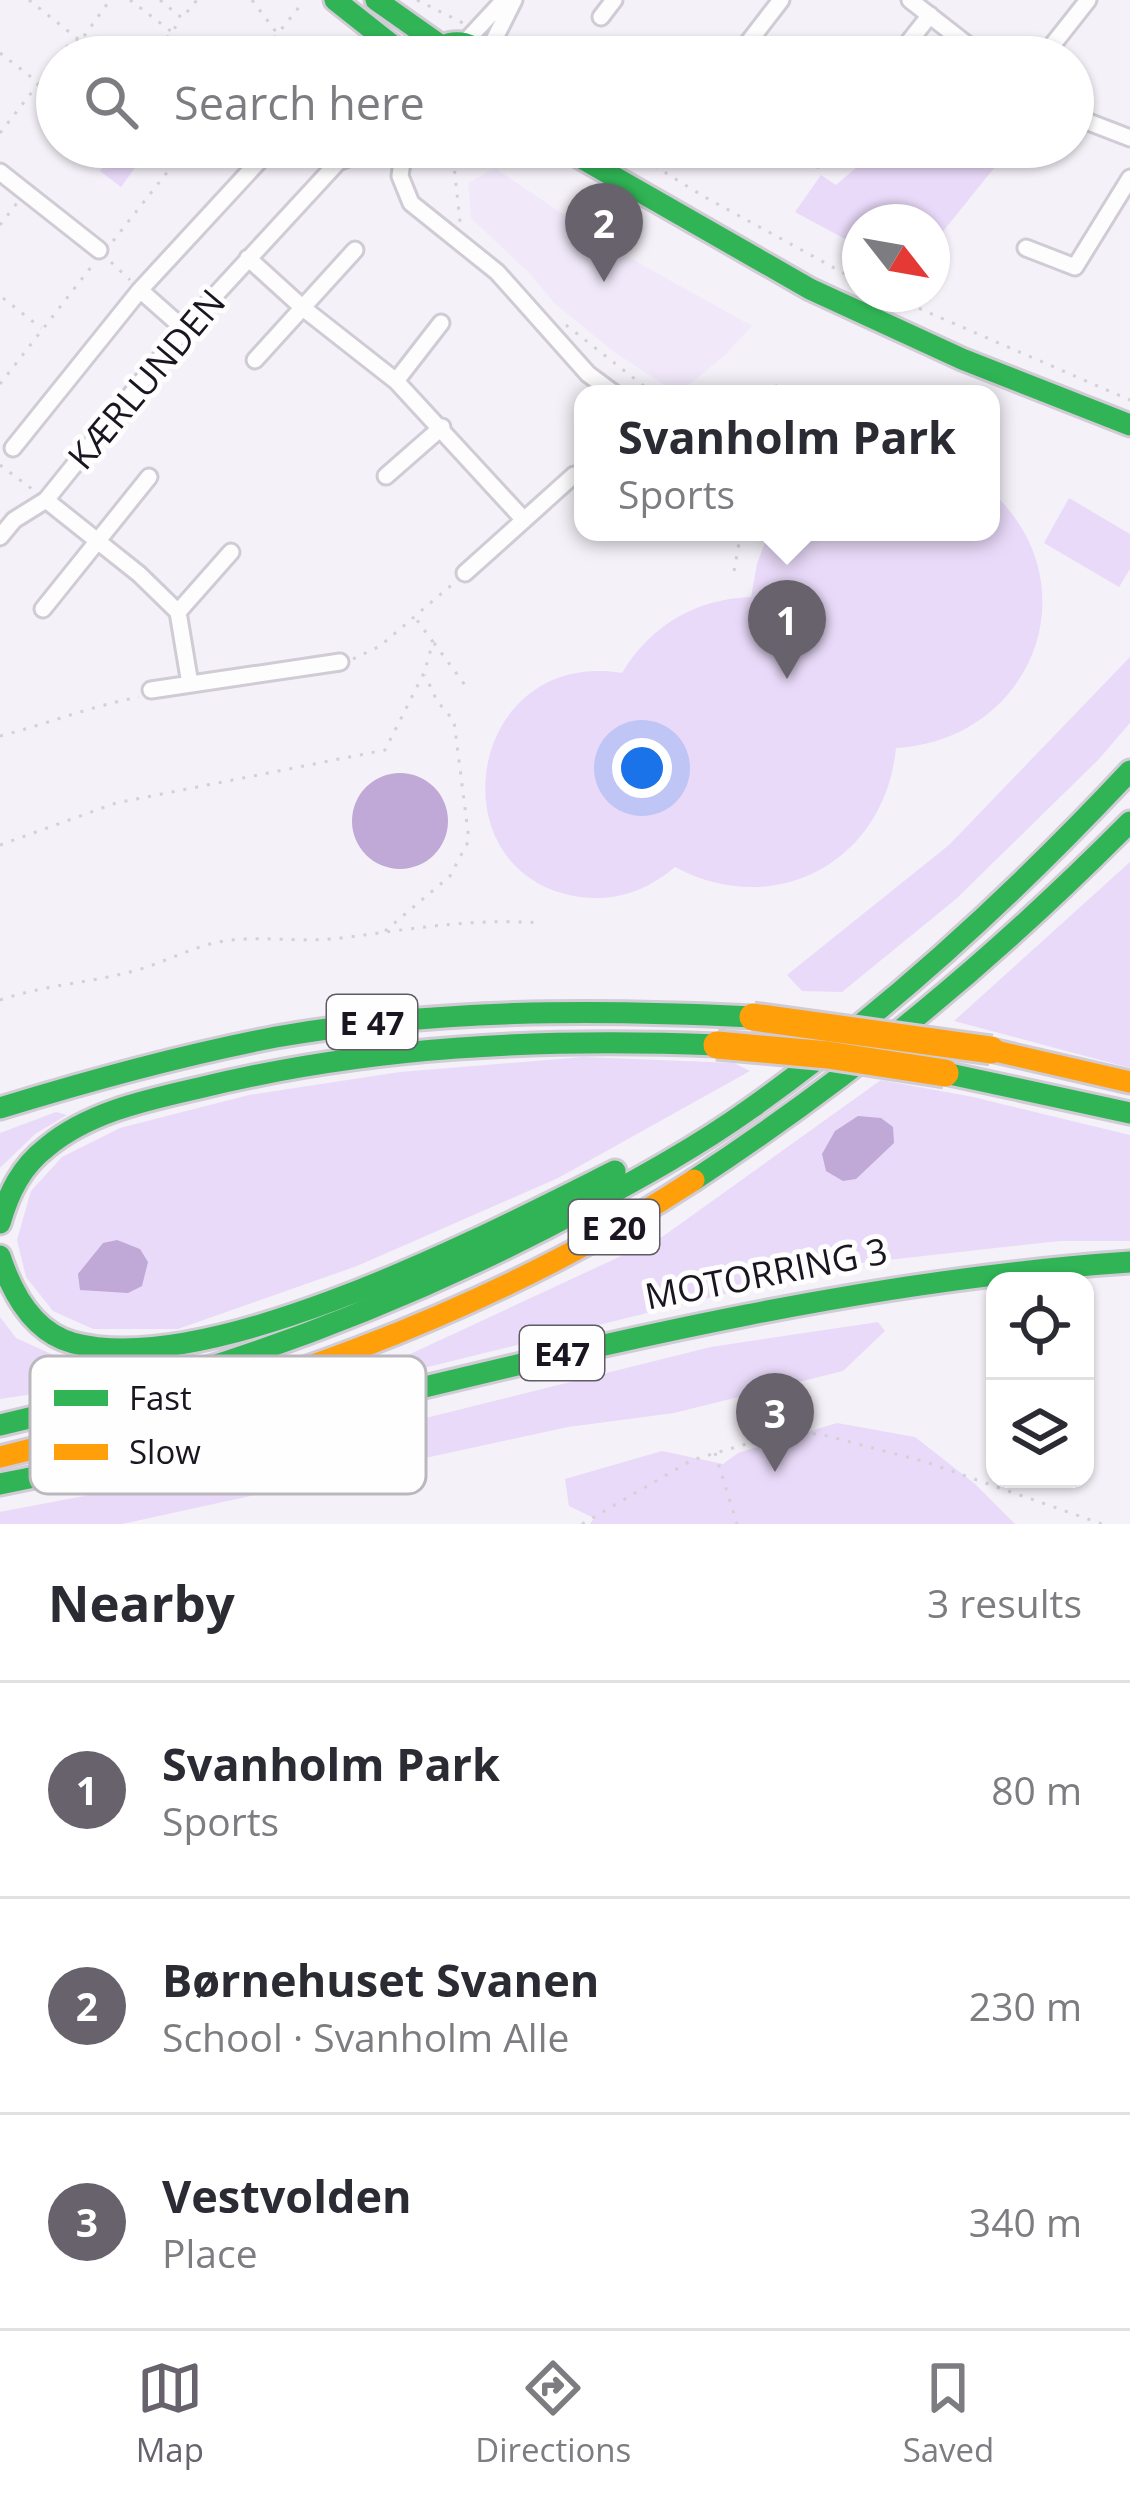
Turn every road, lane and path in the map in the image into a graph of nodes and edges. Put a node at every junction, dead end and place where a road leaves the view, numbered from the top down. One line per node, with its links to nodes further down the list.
1 (28, 0): 21 (path)
2 (110, 0): 22 (path)
3 (130, 0): 19 (path)
4 (160, 0): 18 (path)
5 (197, 0): 18 (path)
6 (252, 0): 20 (path)
7 (335, 0): 24 (main road)
8 (376, 0): 25 (main road)
9 (504, 0): 26 (street)
10 (514, 0): 27 (street)
11 (614, 0): 17 (street)
12 (781, 0): 28 (street)
13 (1088, 0): 31 (street)
14 (302, 1): 20 (path)
15 (913, 1): 16 (street)
16 (930, 15): 29 (street); 30 (street)
17 (601, 17)
18 (182, 18): 19 (path)
19 (172, 32): 23 (path)
20 (276, 35)
21 (77, 36)
22 (82, 36)
23 (169, 36)
24 (380, 36)
25 (436, 36)
26 (474, 36)
27 (477, 36)
28 (753, 36)
29 (914, 36)
30 (956, 36)
31 (1060, 36)
32 (0, 53): 33 (path)
33 (36, 81)
34 (36, 87): 36 (path)
35 (1094, 124): 37 (street)
36 (0, 134)
37 (1130, 138)
38 (170, 168): 52 (path)
39 (253, 168): 55 (street)
40 (332, 168): 53 (street, KÆRLUNDEN)
41 (403, 168): 68 (street)
42 (453, 168): 49 (path)
43 (627, 168): 71 (main road)
44 (634, 168): 54 (path)
45 (0, 172): 47 (street)
46 (1130, 178): 50 (street)
47 (26, 192): 48 (path); 52 (street)
48 (0, 224)
49 (472, 235)
50 (1026, 248)
51 (355, 250): 57 (street, KÆRLUNDEN)
52 (101, 252): 55 (path); 61 (path)
53 (248, 258): 57 (street, KÆRLUNDEN); 62 (street, KÆRLUNDEN)
54 (842, 272)
55 (140, 290): 62 (street); 73 (street)
56 (2, 298): 61 (path)
57 (303, 308): 63 (street, KÆRLUNDEN); 66 (street, KÆRLUNDEN)
58 (927, 312): 70 (path)
59 (552, 314): 69 (path)
60 (441, 323): 66 (street)
61 (43, 329): 65 (path)
62 (184, 329): 78 (street, KÆRLUNDEN)
63 (255, 360)
64 (0, 370): 65 (path)
65 (7, 375): 67 (path)
66 (396, 381): 72 (street, KÆRLUNDEN)
67 (0, 383)
68 (603, 385)
69 (641, 385)
70 (1130, 400)
71 (1130, 425)
72 (442, 427): 76 (street); 79 (street, KÆRLUNDEN)
73 (13, 448)
74 (0, 465): 78 (path)
75 (574, 475): 79 (street)
76 (386, 476)
77 (149, 477): 81 (street, KÆRLUNDEN)
78 (46, 500): 80 (street, KÆRLUNDEN); 81 (street, KÆRLUNDEN)
79 (524, 520): 85 (street)
80 (0, 537)
81 (97, 541): 86 (street, KÆRLUNDEN); 87 (street, KÆRLUNDEN)
82 (739, 541): 84 (path)
83 (231, 552): 87 (street)
84 (734, 571)
85 (465, 573): 88 (path)
86 (43, 609)
87 (178, 612): 92 (street)
88 (414, 616): 89 (path); 90 (path)
89 (433, 642): 91 (path); 93 (path)
90 (340, 662): 92 (street)
91 (424, 673): 98 (path); 100 (path)
92 (190, 684): 94 (street)
93 (465, 685)
94 (151, 690): 95 (path)
95 (0, 736)
96 (1130, 771): 102 (main road, E 20)
97 (1130, 822): 110 (main road, E 20)
98 (0, 845)
99 (542, 923): 100 (path)
100 (385, 931): 101 (path)
101 (0, 1000)
102 (785, 1082): 107 (main road); 109 (main road, E 20)
103 (1130, 1082): 104 (main road, E 47, bridge)
104 (0, 1108)
105 (1130, 1113): 106 (main road, E 47, bridge)
106 (0, 1223)
107 (0, 1256)
108 (1130, 1262): 111 (main road, MOTORRING 3 / E47)
109 (251, 1356)
110 (339, 1356)
111 (426, 1388)
112 (30, 1418): 113 (main road, E 20)
113 (0, 1425)
114 (30, 1450): 116 (main road, E 20)
115 (715, 1451): 119 (path); 120 (path); 121 (path)
116 (0, 1457)
117 (30, 1478): 118 (main road, MOTORRING 3 / E47)
118 (0, 1484)
119 (582, 1524)
120 (737, 1524)
121 (1102, 1524)

